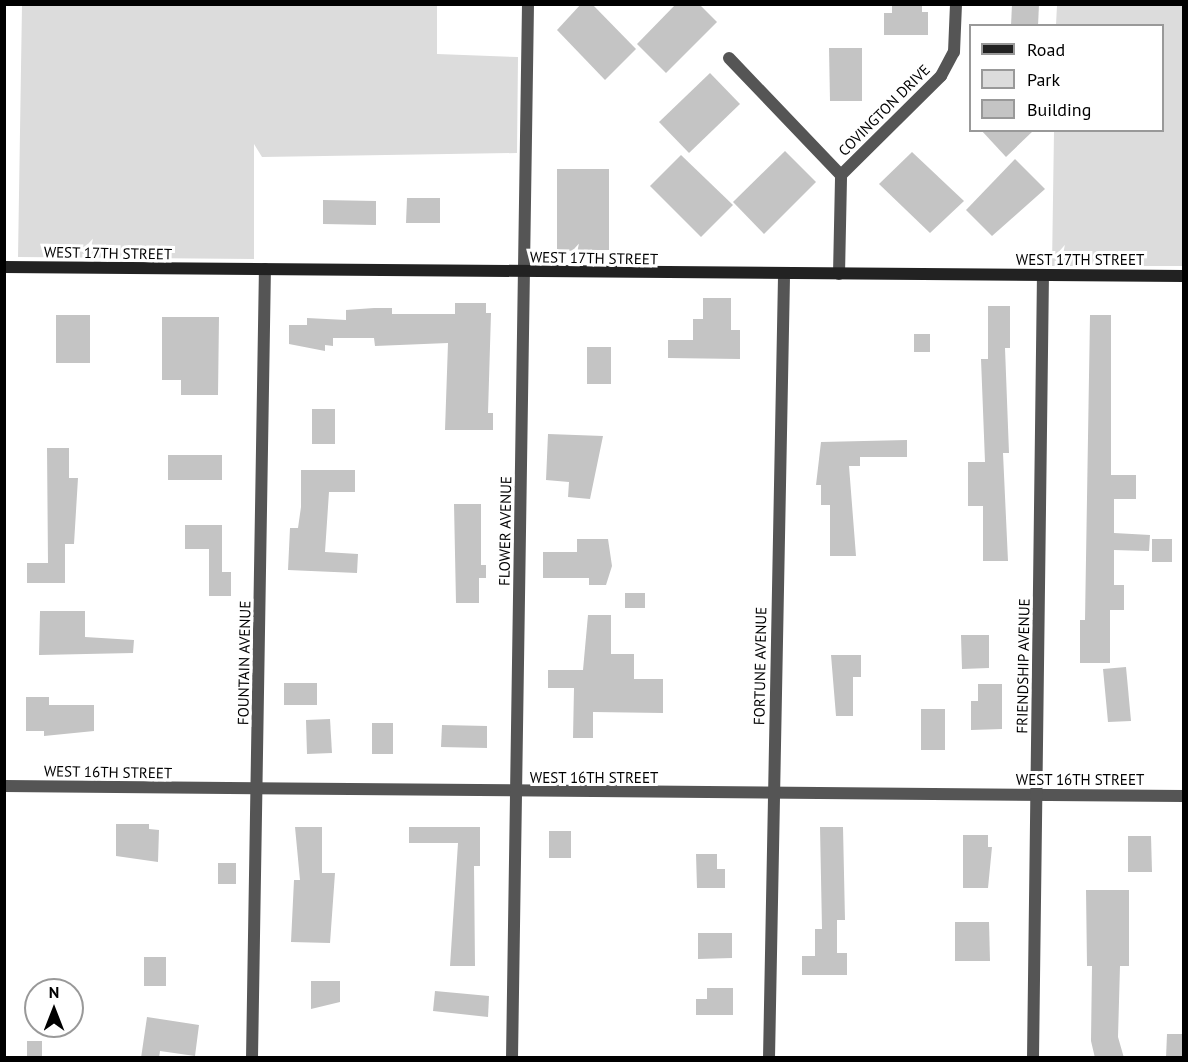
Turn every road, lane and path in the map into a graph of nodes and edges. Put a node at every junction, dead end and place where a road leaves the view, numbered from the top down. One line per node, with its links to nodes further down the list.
1 (528, 4): 7 (street, FLOWER AVENUE)
2 (956, 4): 4 (street, COVINGTON DRIVE)
3 (729, 58): 4 (street)
4 (841, 175): 9 (street, COVINGTON DRIVE)
5 (4, 267): 6 (main road, WEST 17TH STREET)
6 (265, 269): 7 (main road, WEST 17TH STREET); 13 (street, FOUNTAIN AVENUE)
7 (523, 272): 8 (main road, WEST 17TH STREET); 14 (street, FLOWER AVENUE)
8 (784, 274): 9 (main road, WEST 17TH STREET); 15 (street, FORTUNE AVENUE)
9 (839, 274): 10 (main road, WEST 17TH STREET)
10 (1043, 275): 11 (main road, WEST 17TH STREET); 16 (street, FRIENDSHIP AVENUE)
11 (1184, 276)
12 (4, 786): 13 (street, WEST 16TH STREET)
13 (255, 788): 14 (street, WEST 16TH STREET); 18 (street, FOUNTAIN AVENUE)
14 (516, 793): 15 (street, WEST 16TH STREET); 19 (street, FLOWER AVENUE)
15 (772, 794): 16 (street, WEST 16TH STREET); 20 (street, FORTUNE AVENUE)
16 (1037, 795): 17 (street, WEST 16TH STREET); 21 (street, FRIENDSHIP AVENUE)
17 (1184, 796)
18 (252, 1058)
19 (512, 1058)
20 (769, 1058)
21 (1033, 1058)

